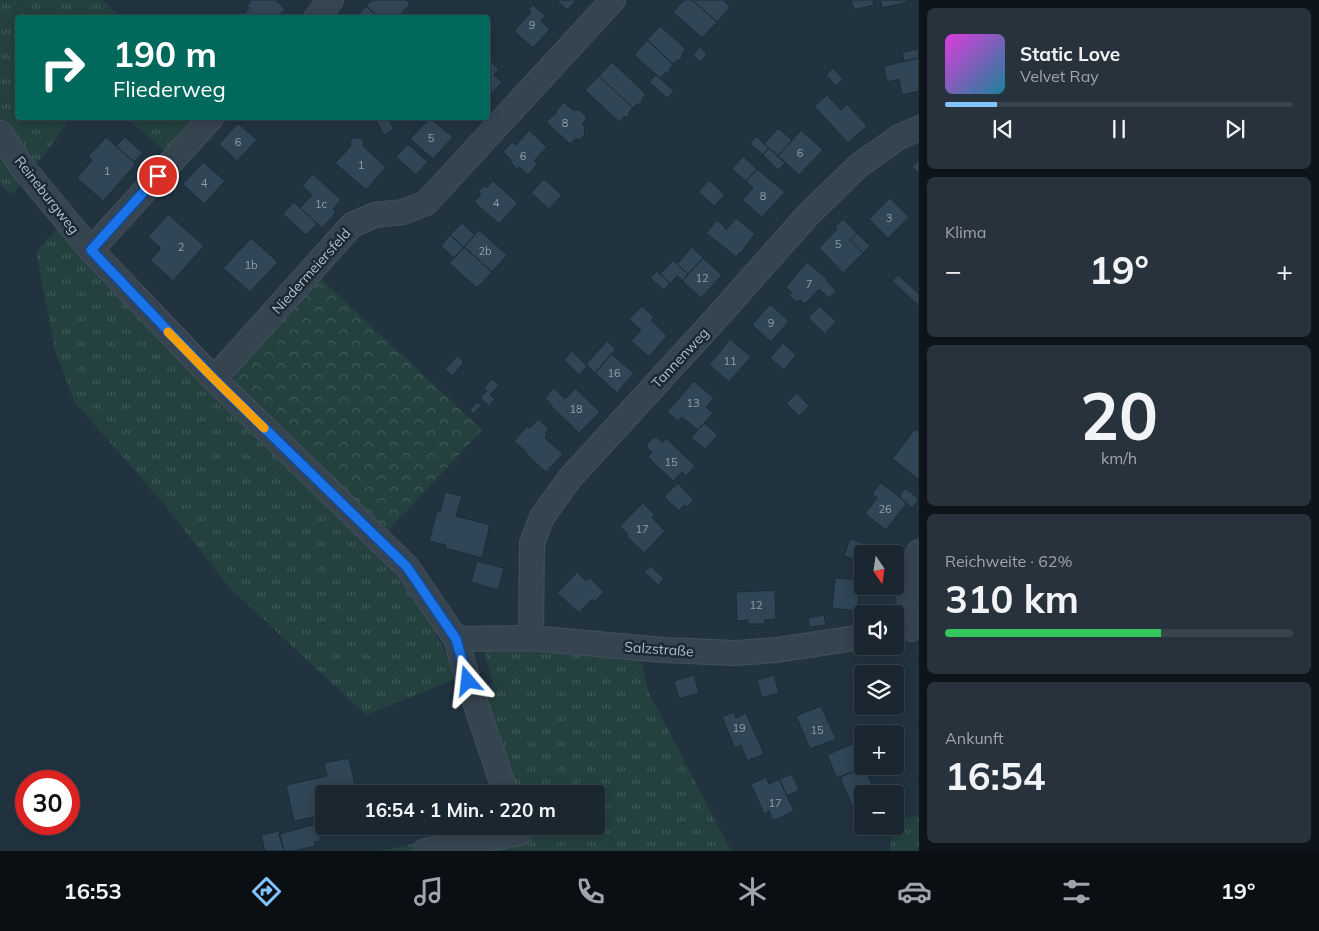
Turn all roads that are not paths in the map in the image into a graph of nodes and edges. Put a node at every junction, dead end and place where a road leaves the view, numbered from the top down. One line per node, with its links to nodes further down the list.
1 (331, 0): 3 (street)
2 (613, 0): 8 (street, Niedermeiersfeld)
3 (318, 15)
4 (209, 120): 7 (street)
5 (919, 128): 11 (street, Tannenweg)
6 (0, 133): 7 (street, Reineburgweg)
7 (91, 250): 8 (street, Reineburgweg)
8 (214, 379): 13 (street, Reineburgweg)
9 (919, 552): 10 (street)
10 (908, 630)
11 (531, 638): 12 (street, Salzstraße); 13 (street, Salzstraße)
12 (854, 638)
13 (456, 639): 14 (street, Reineburgweg)
14 (503, 785)
15 (521, 837): 16 (street)
16 (425, 851)

